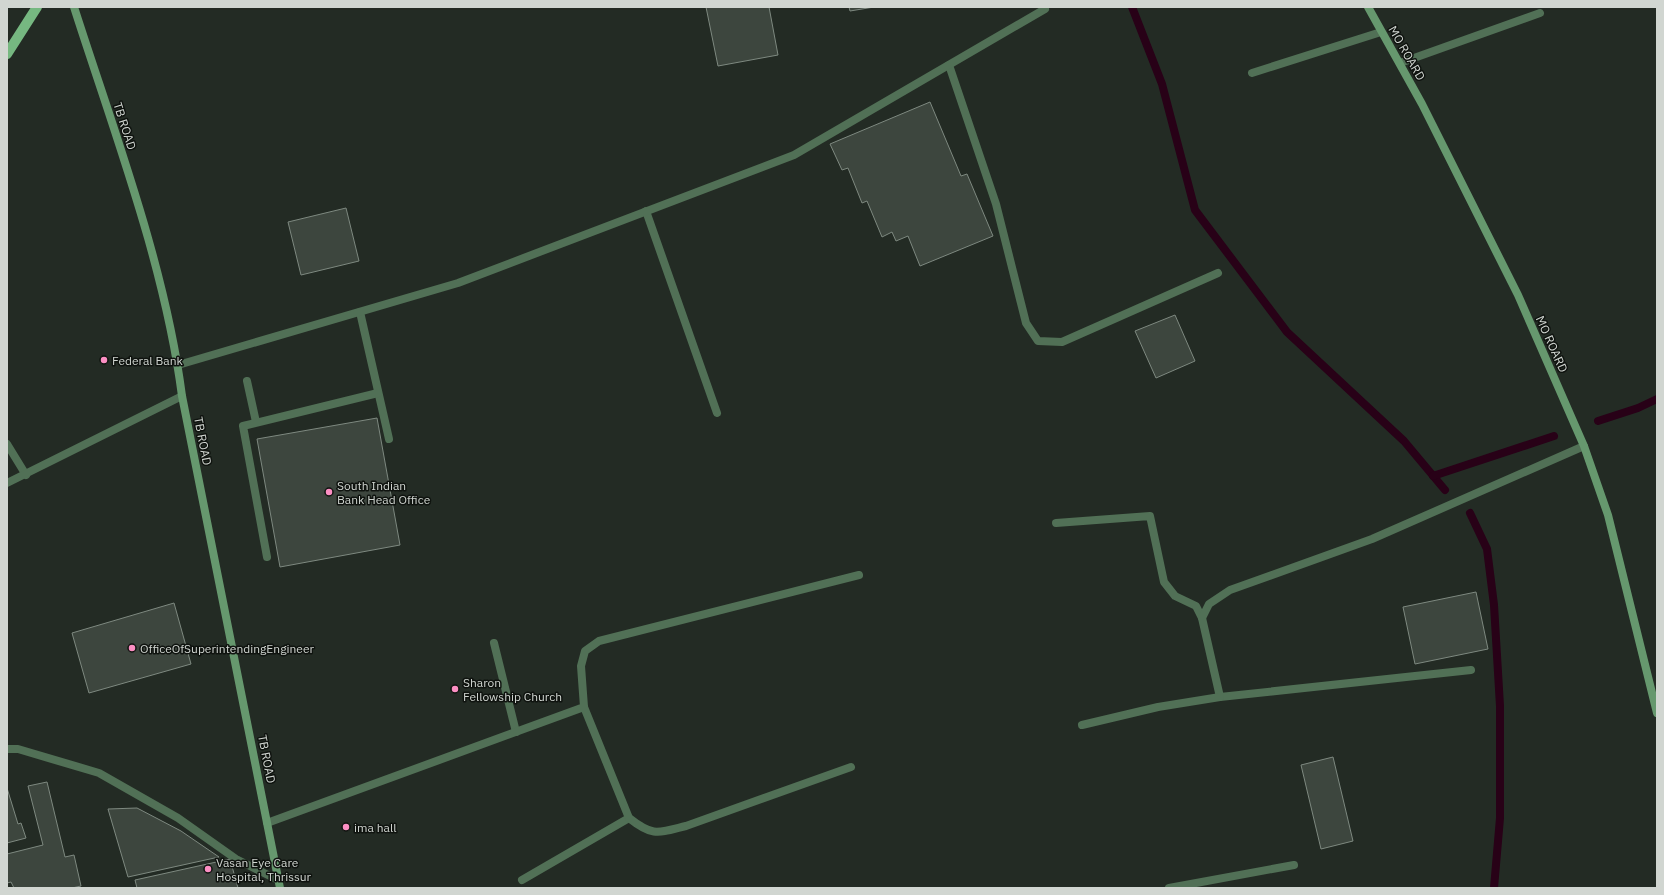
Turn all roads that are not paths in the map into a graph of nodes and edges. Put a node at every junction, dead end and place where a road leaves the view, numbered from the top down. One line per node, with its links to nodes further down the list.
1 (37, 7): 7 (main road)
2 (74, 7): 14 (main road, TB ROAD)
3 (1368, 7): 6 (main road, MO ROARD)
4 (1045, 9): 9 (street)
5 (1540, 13): 8 (street)
6 (1381, 32): 8 (main road, MO ROARD); 10 (street)
7 (7, 54)
8 (1400, 63): 22 (main road, MO ROARD)
9 (949, 65): 11 (street); 12 (street)
10 (1252, 73)
11 (646, 211): 13 (street); 18 (street)
12 (1218, 273)
13 (360, 312): 14 (street); 16 (street)
14 (178, 365): 17 (main road, TB ROAD)
15 (247, 381): 19 (street)
16 (378, 393): 19 (street); 20 (street)
17 (182, 396): 23 (street); 39 (main road, TB ROAD)
18 (717, 413)
19 (256, 422): 26 (street)
20 (389, 439)
21 (7, 444): 23 (street)
22 (1584, 446): 28 (street); 33 (main road, MO ROARD)
23 (26, 475): 24 (street)
24 (7, 483)
25 (1056, 523): 28 (street)
26 (267, 557)
27 (859, 575): 32 (street)
28 (1202, 618): 31 (street)
29 (494, 643): 35 (street)
30 (1471, 670): 31 (street)
31 (1220, 697): 34 (street)
32 (584, 707): 35 (street); 38 (street)
33 (1657, 712)
34 (1082, 725)
35 (516, 732): 39 (street)
36 (7, 749): 42 (street)
37 (851, 767): 38 (street)
38 (628, 818): 41 (street)
39 (268, 822): 42 (main road, TB ROAD)
40 (1294, 865): 43 (street)
41 (522, 880)
42 (279, 884)
43 (1181, 887): 44 (street)
44 (1169, 888)

